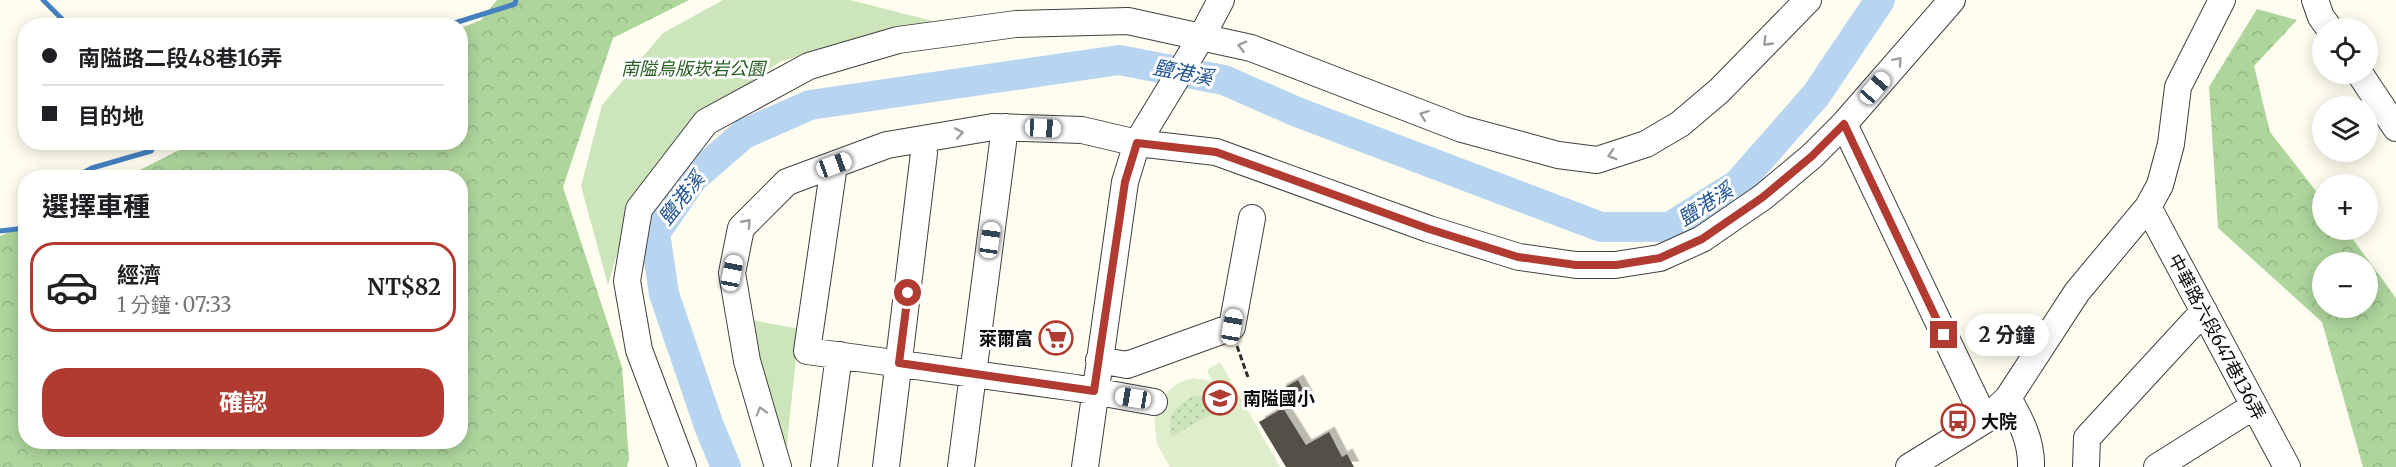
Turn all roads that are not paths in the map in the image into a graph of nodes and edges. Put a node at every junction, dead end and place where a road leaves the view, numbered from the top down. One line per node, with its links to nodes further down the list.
1 (1221, 0): 7 (street)
2 (1808, 0): 7 (street, one-way to 7)
3 (1952, 0): 9 (street, one-way to 3)
4 (2222, 0): 15 (street)
5 (2315, 0): 6 (street)
6 (2322, 18)
7 (1202, 36): 12 (street); 27 (street)
8 (2367, 84): 11 (street)
9 (1844, 124): 12 (street); 26 (street)
10 (1005, 127): 12 (street); 14 (street, one-way to 10); 21 (street)
11 (2396, 128)
12 (1137, 143): 19 (street)
13 (924, 153): 20 (street)
14 (834, 165): 18 (street); 28 (street, one-way to 14)
15 (2148, 207): 17 (street, 中華路六段647巷136弄); 23 (street)
16 (1252, 218): 19 (street)
17 (2204, 311): 25 (street, 中華路六段647巷136弄); 35 (street)
18 (839, 355): 20 (street); 29 (street)
19 (1099, 360): 22 (street)
20 (899, 363): 21 (street); 30 (street)
21 (973, 375): 22 (street); 31 (street)
22 (1094, 391): 24 (street); 32 (street)
23 (2008, 398): 26 (street); 34 (street)
24 (1154, 402)
25 (2254, 406): 36 (street); 37 (street, 中華路六段647巷136弄)
26 (1984, 420): 33 (street)
27 (683, 467)
28 (778, 467)
29 (824, 467)
30 (886, 467)
31 (961, 467)
32 (1085, 467)
33 (1909, 467)
34 (2031, 467)
35 (2086, 467)
36 (2157, 467)
37 (2287, 467)

